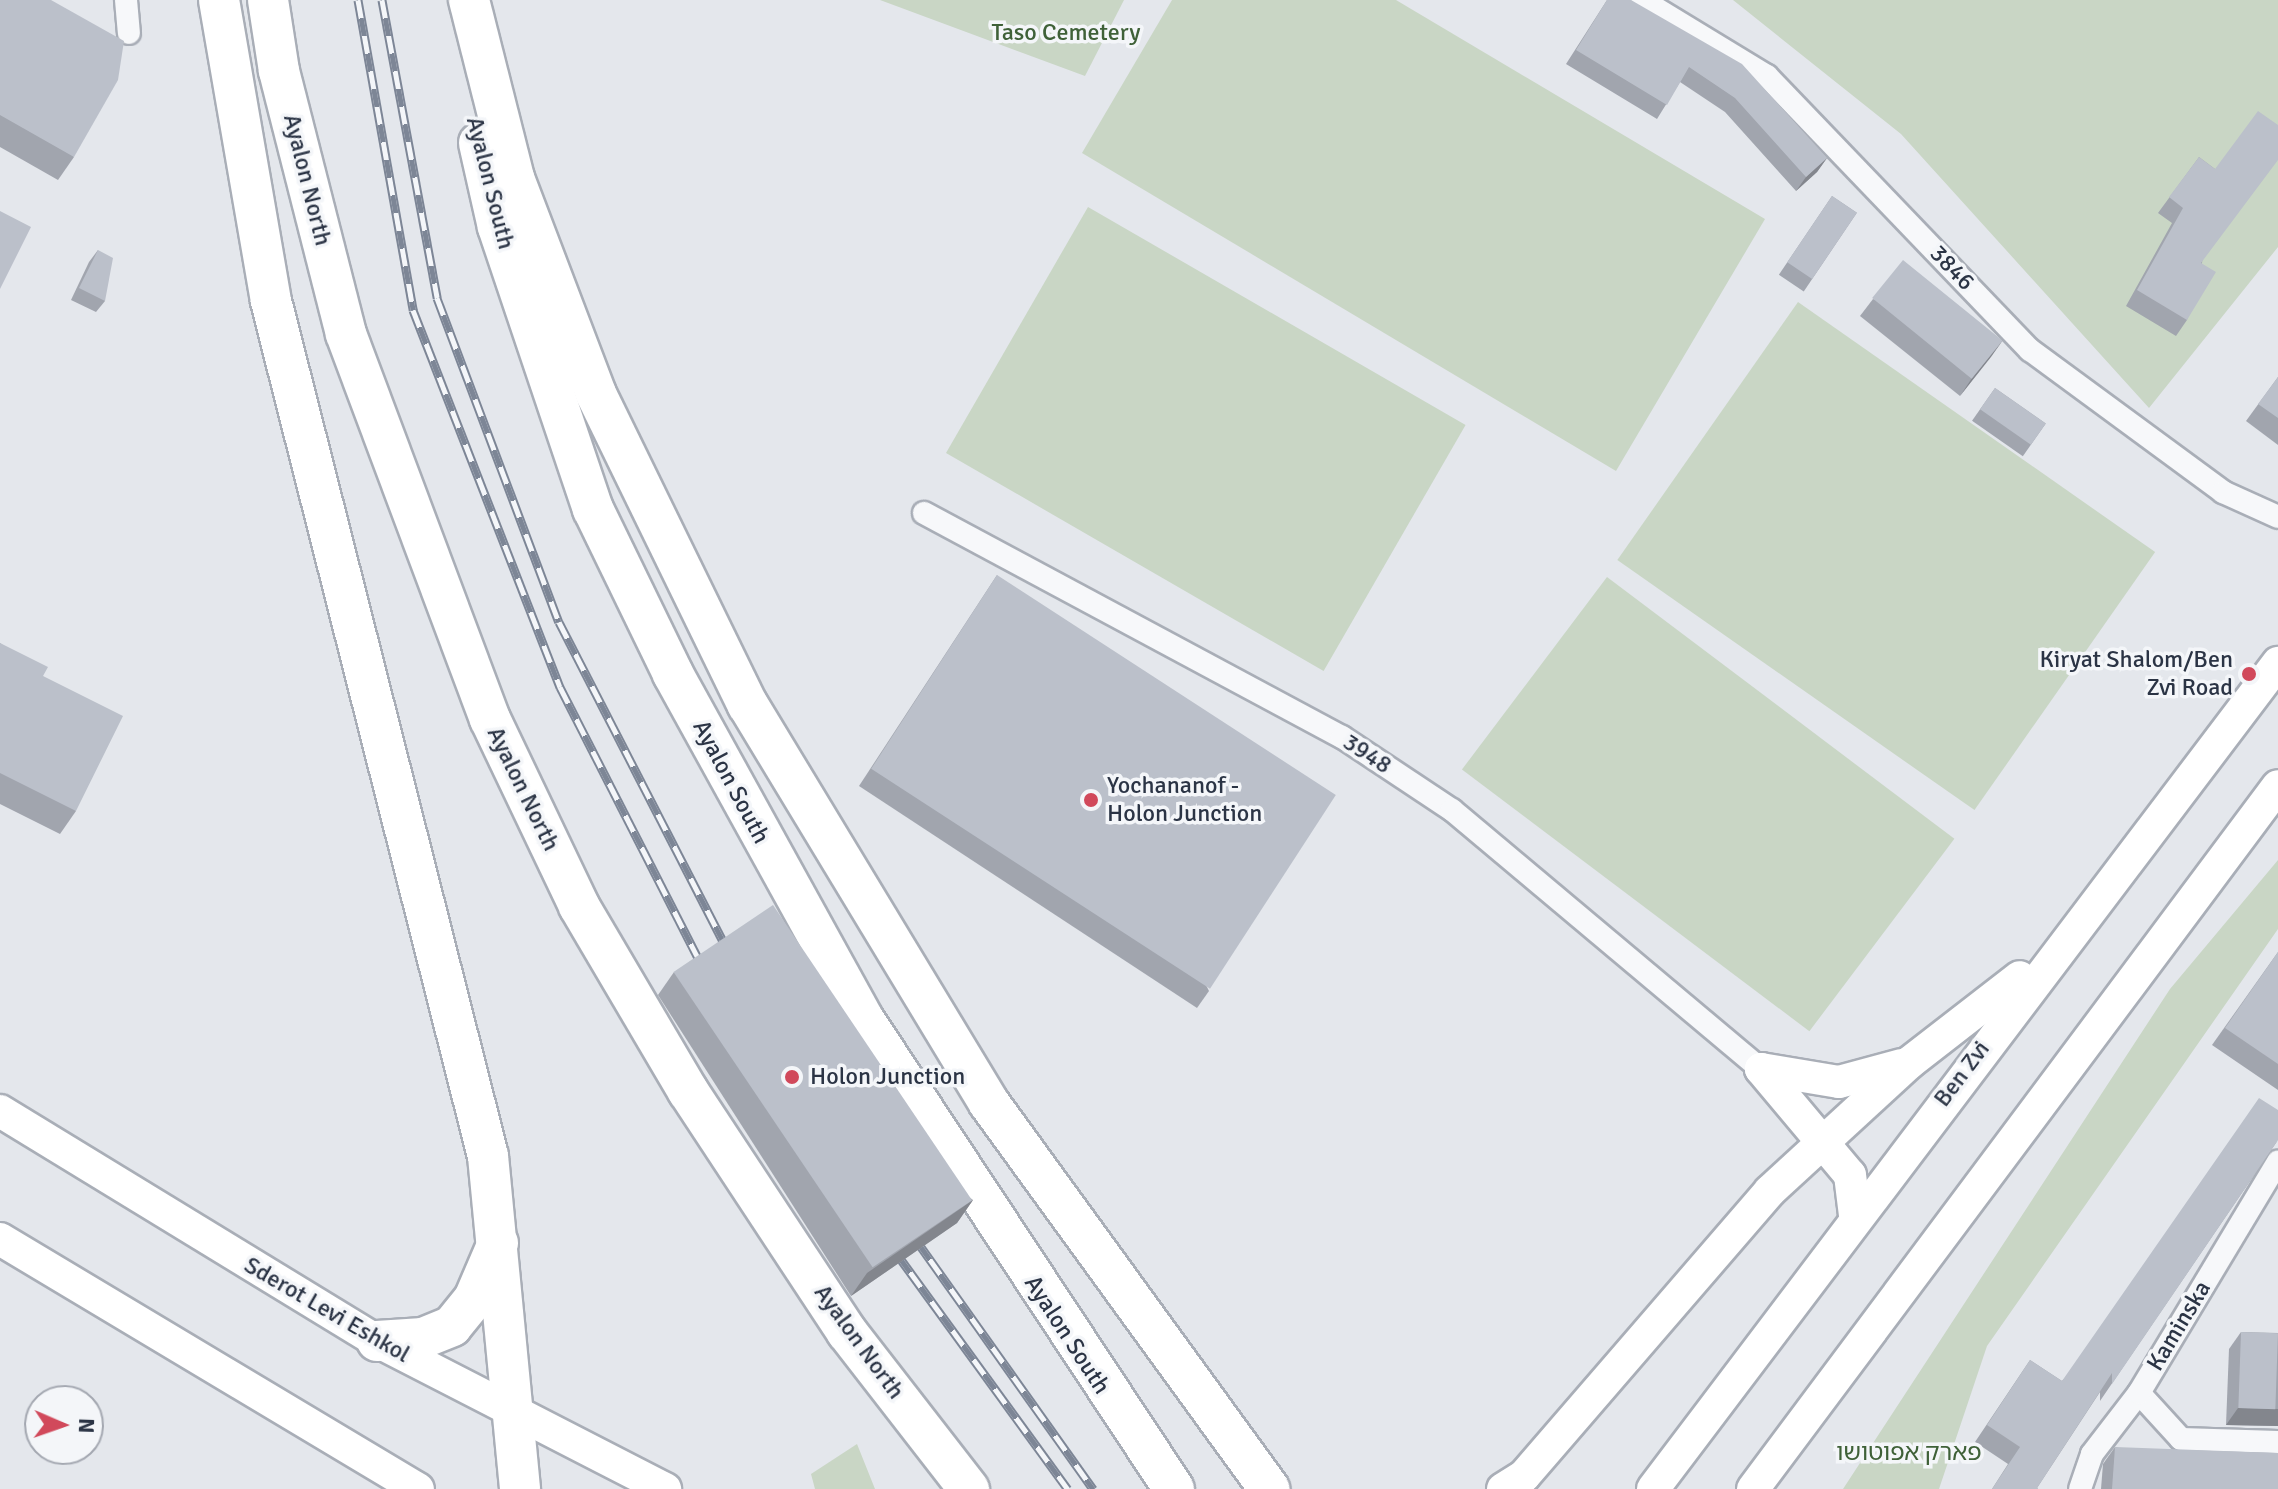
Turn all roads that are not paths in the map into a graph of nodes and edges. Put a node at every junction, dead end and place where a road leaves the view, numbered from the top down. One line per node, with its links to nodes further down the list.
1 (126, 0): 7 (street)
2 (219, 0): 19 (highway)
3 (268, 0): 29 (highway, Ayalon North)
4 (449, 0): 30 (highway, Ayalon South)
5 (469, 0): 31 (highway)
6 (1642, 0): 9 (street, 3846)
7 (129, 33)
8 (924, 513): 14 (street, 3948)
9 (2278, 517)
10 (2278, 663): 12 (main road, Ben Zvi)
11 (2278, 786): 33 (main road)
12 (2055, 951): 13 (main road); 18 (main road, Ben Zvi)
13 (1909, 1063): 14 (main road); 16 (main road)
14 (1761, 1069): 16 (main road)
15 (0, 1111): 21 (main road, Sderot Levi Eshkol)
16 (1827, 1140): 18 (main road); 25 (main road)
17 (2278, 1162): 22 (street, Kaminska)
18 (1855, 1215): 32 (main road, Ben Zvi)
19 (500, 1236): 21 (highway); 23 (highway)
20 (0, 1239): 26 (main road)
21 (377, 1341): 23 (main road, Sderot Levi Eshkol)
22 (2139, 1393): 24 (street); 34 (street, Kaminska)
23 (517, 1417): 27 (highway); 28 (main road, Sderot Levi Eshkol)
24 (2278, 1442)
25 (1514, 1485)
26 (418, 1489)
27 (520, 1489)
28 (665, 1489)
29 (969, 1489)
30 (1174, 1489)
31 (1269, 1489)
32 (1653, 1489)
33 (1753, 1489)
34 (2080, 1489)

